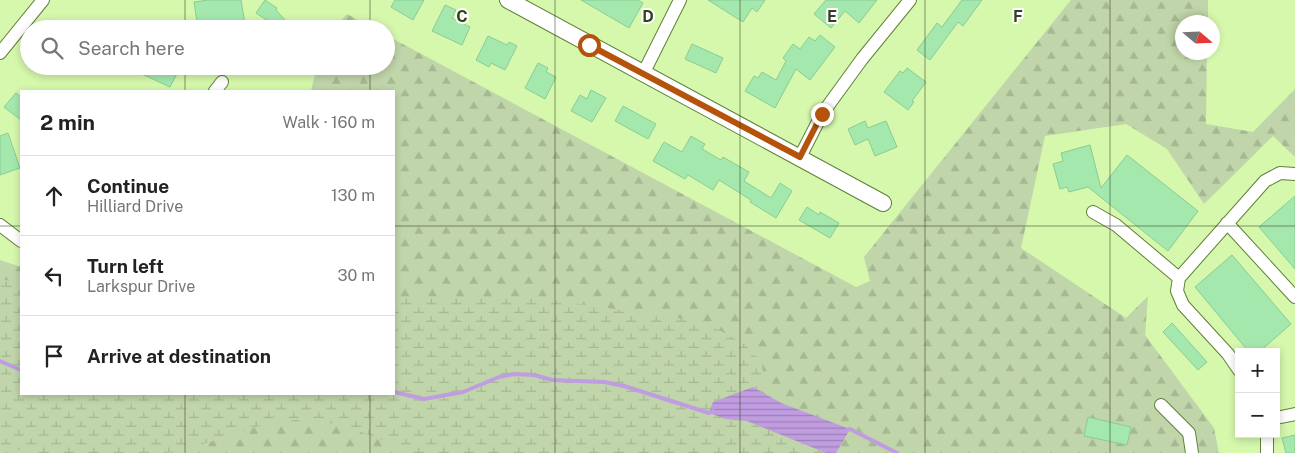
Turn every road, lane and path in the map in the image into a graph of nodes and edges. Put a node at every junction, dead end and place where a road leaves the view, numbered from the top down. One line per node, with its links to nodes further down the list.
1 (43, 0): 5 (street)
2 (508, 0): 8 (street)
3 (680, 0): 8 (street)
4 (910, 0): 9 (street)
5 (27, 20)
6 (20, 28): 7 (street)
7 (0, 53)
8 (643, 74): 9 (street)
9 (800, 157): 11 (street)
10 (1295, 174): 13 (street)
11 (884, 203)
12 (1093, 212): 16 (street)
13 (1228, 223): 16 (street); 17 (street)
14 (0, 225): 15 (street)
15 (20, 240)
16 (1178, 278): 18 (street)
17 (1295, 297)
18 (1235, 364)
19 (1161, 405): 23 (street)
20 (1295, 414): 21 (street)
21 (1280, 417)
22 (1267, 438): 24 (street)
23 (1192, 453)
24 (1267, 453)

